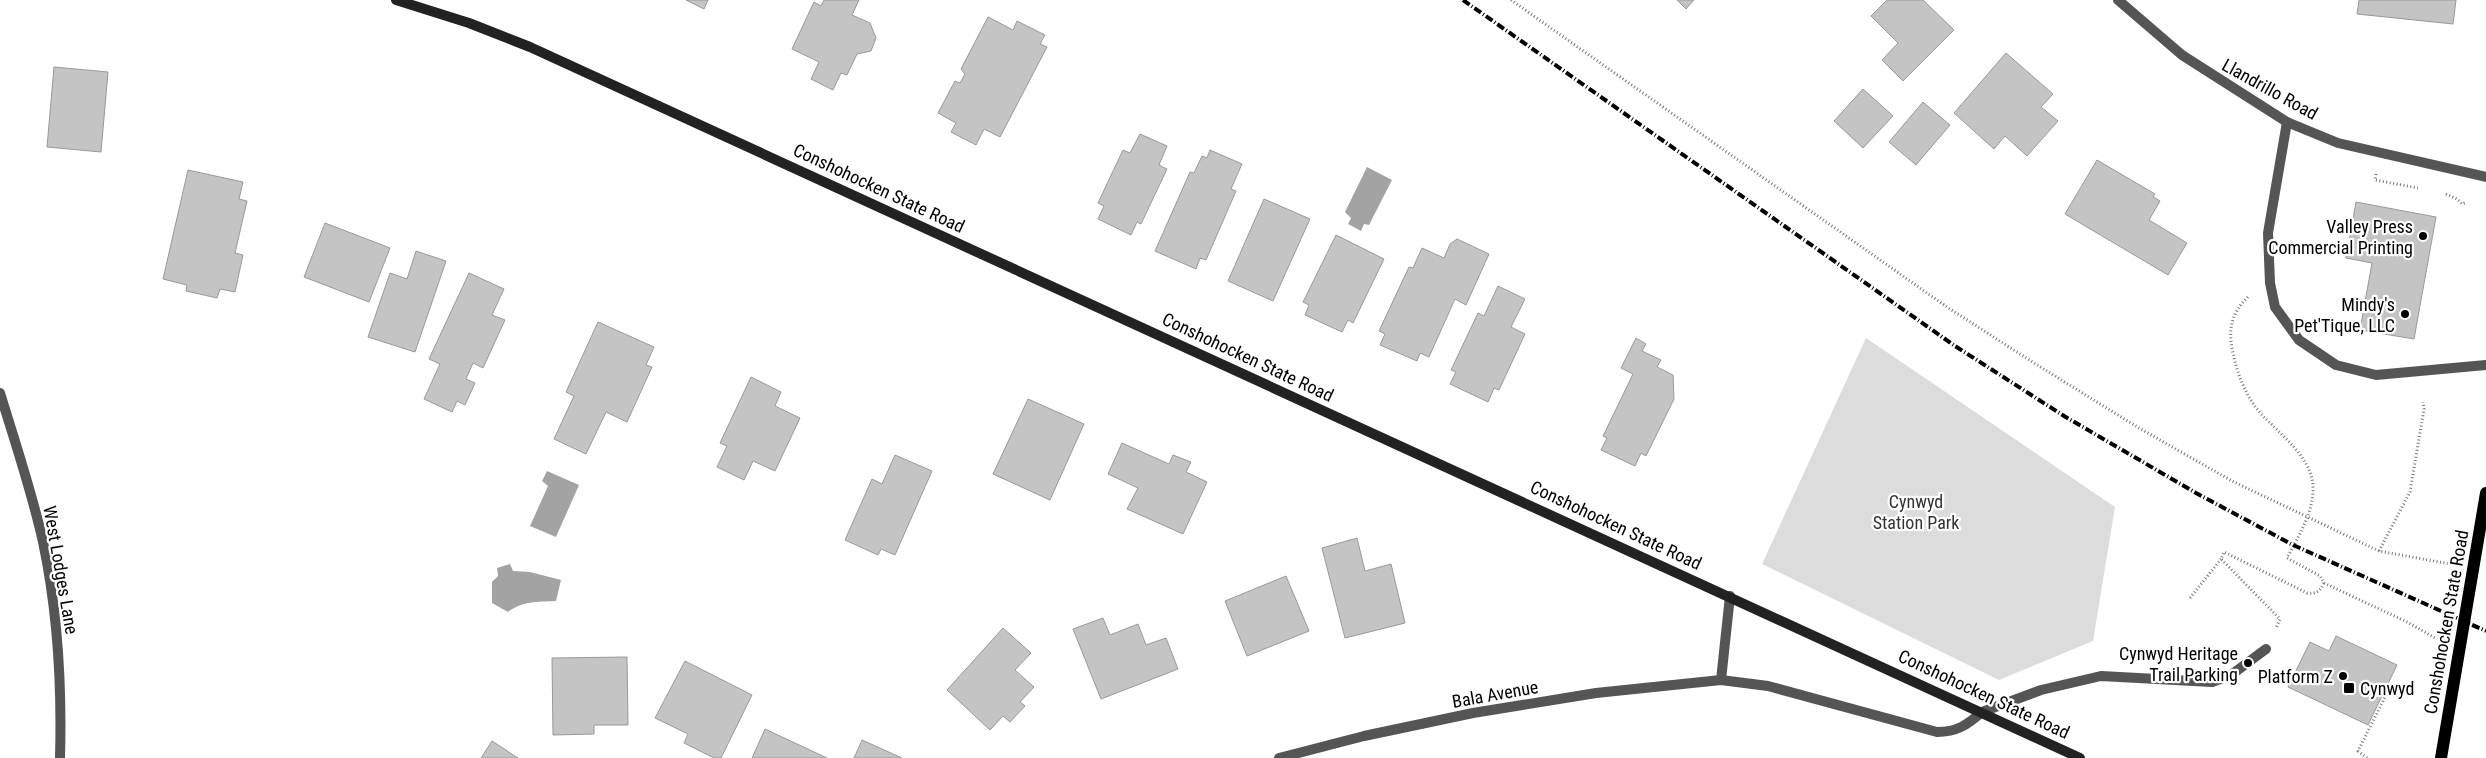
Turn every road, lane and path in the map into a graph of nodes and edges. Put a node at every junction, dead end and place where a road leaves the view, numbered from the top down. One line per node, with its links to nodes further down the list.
1 (396, 0): 20 (main road, Conshohocken State Road)
2 (1511, 0): 15 (path)
3 (2118, 0): 4 (street, Llandrillo Road)
4 (2287, 122): 5 (street, Llandrillo Road); 10 (street)
5 (2486, 177)
6 (2375, 180): 7 (path)
7 (2424, 190)
8 (2444, 193): 9 (path)
9 (2467, 202)
10 (2270, 283): 11 (street); 15 (path)
11 (2486, 365)
12 (0, 393): 27 (street, West Lodges Lane)
13 (2423, 402): 16 (path)
14 (2486, 493): 31 (main road, Conshohocken State Road)
15 (2308, 516): 16 (path); 19 (path)
16 (2379, 550): 18 (path)
17 (2221, 558): 19 (path); 21 (path); 23 (path)
18 (2456, 565)
19 (2324, 583): 22 (path)
20 (1730, 596): 24 (street); 26 (main road, Conshohocken State Road)
21 (2190, 598)
22 (2440, 640)
23 (2266, 649): 26 (street, Bala Avenue)
24 (1721, 680): 26 (street, Bala Avenue); 28 (street, Bala Avenue)
25 (2382, 695): 30 (path)
26 (1982, 712): 29 (main road, Conshohocken State Road)
27 (60, 758)
28 (1279, 758)
29 (2080, 758)
30 (2367, 758)
31 (2441, 758)

